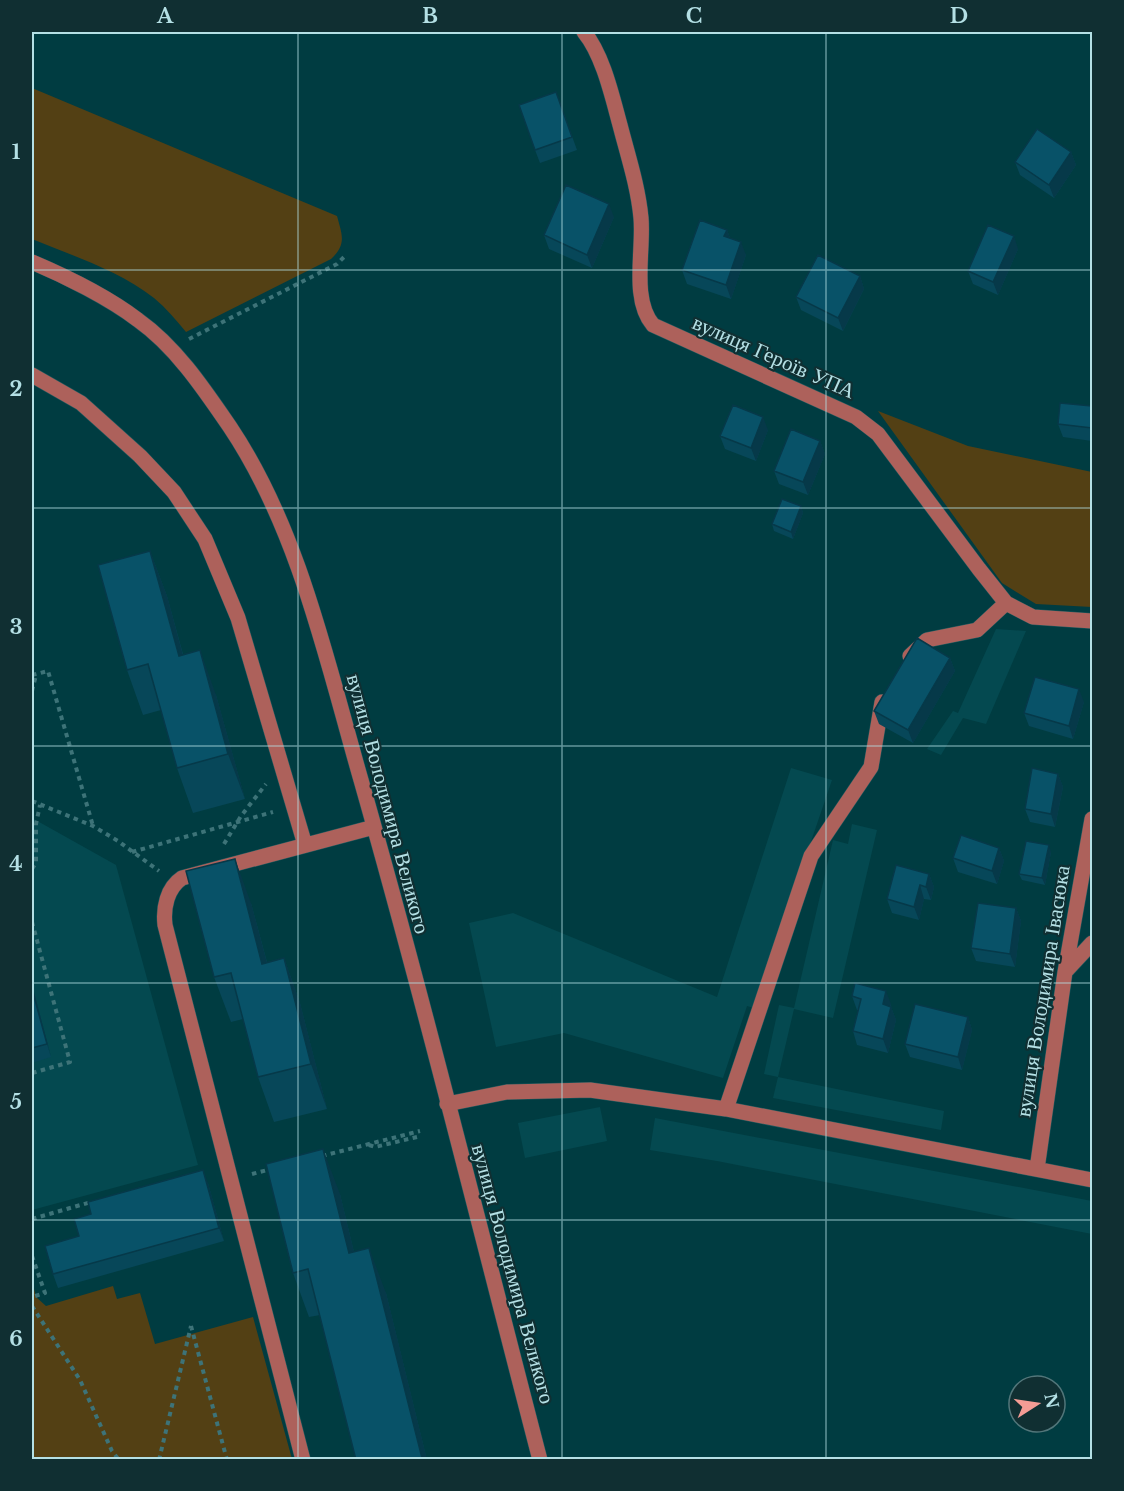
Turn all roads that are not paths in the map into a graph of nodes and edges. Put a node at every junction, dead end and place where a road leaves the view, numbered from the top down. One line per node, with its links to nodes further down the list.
1 (584, 32): 4 (street, вулиця Героїв УПА)
2 (32, 262): 9 (street, вулиця Володимира Великого)
3 (32, 375): 10 (street)
4 (1006, 603): 5 (street, вулиця Героїв УПА); 6 (street)
5 (1092, 621)
6 (903, 666)
7 (887, 693): 14 (street)
8 (1092, 819): 12 (street, вулиця Володимира Івасюка)
9 (374, 827): 10 (street); 13 (street, вулиця Володимира Великого)
10 (305, 845): 17 (street)
11 (1092, 943): 12 (street)
12 (1065, 972): 15 (street, вулиця Володимира Івасюка)
13 (447, 1104): 14 (street); 18 (street, вулиця Володимира Великого)
14 (726, 1109): 15 (street)
15 (1037, 1169): 16 (street)
16 (1092, 1180)
17 (303, 1460)
18 (540, 1460)

